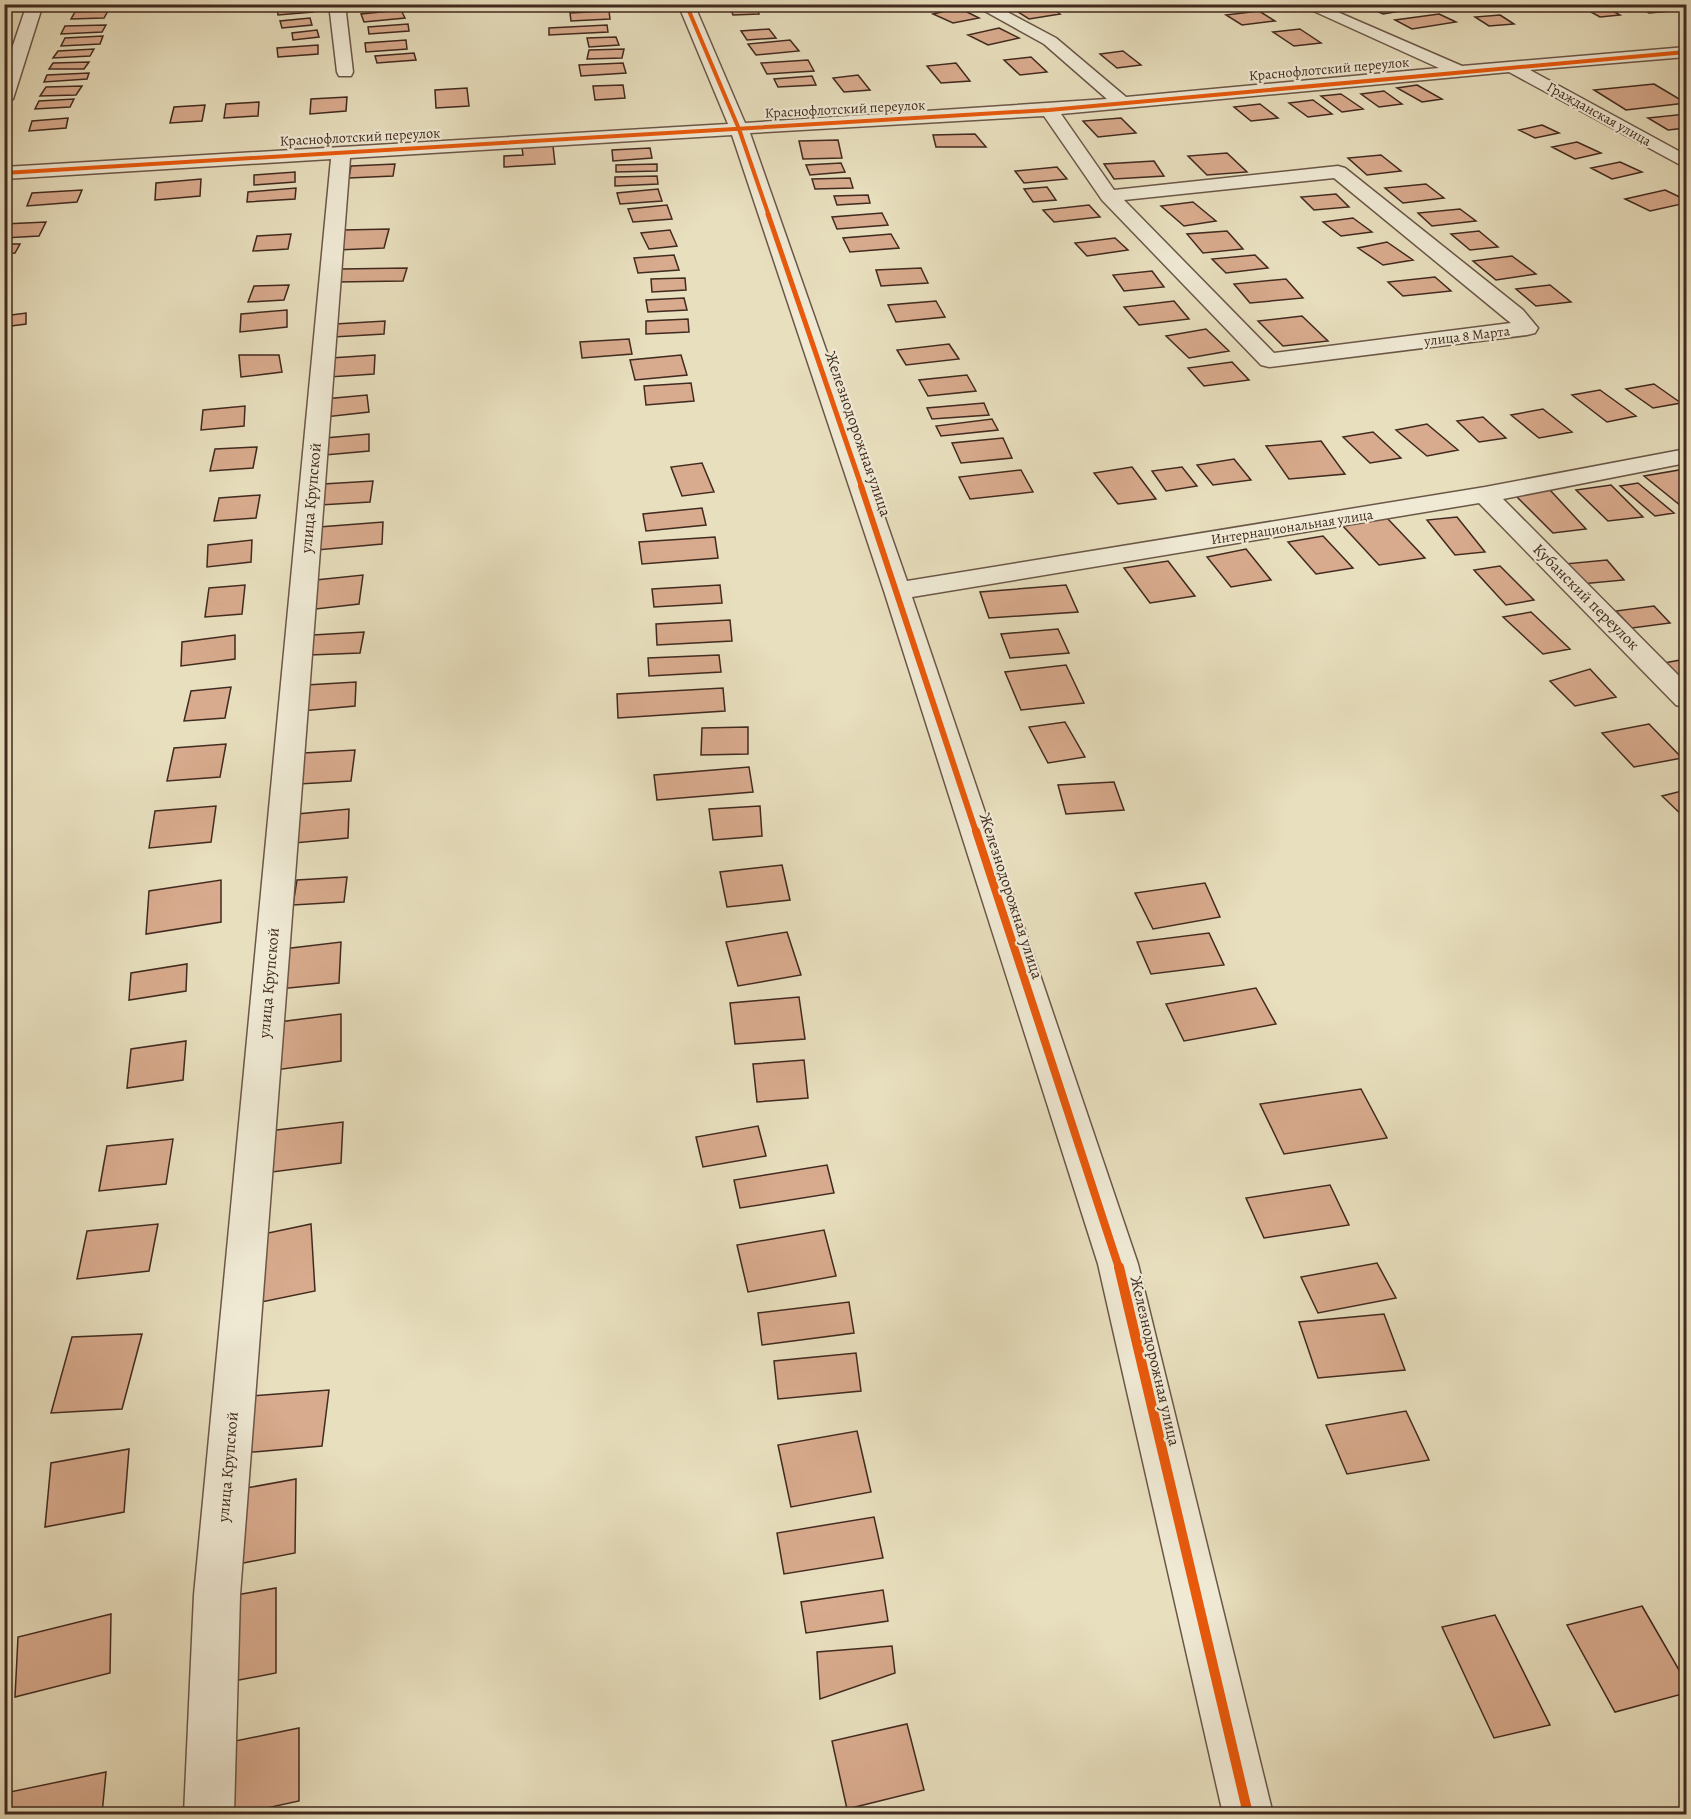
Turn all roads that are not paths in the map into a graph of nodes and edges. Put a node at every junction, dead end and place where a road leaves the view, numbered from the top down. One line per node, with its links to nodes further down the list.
1 (35, 4): 10 (street)
2 (337, 4): 9 (street)
3 (686, 4): 13 (street, Железнодорожная улица)
4 (980, 4): 11 (street)
5 (1305, 4): 8 (street)
6 (1686, 52): 7 (street, Краснофлотский переулок)
7 (1512, 67): 8 (street, Краснофлотский переулок); 15 (street, Гражданская улица)
8 (1460, 70): 11 (street, Краснофлотский переулок)
9 (345, 72)
10 (4, 99)
11 (1121, 102): 12 (street, Краснофлотский переулок)
12 (1049, 110): 13 (street, Краснофлотский переулок); 17 (street, улица 8 Марта)
13 (739, 129): 14 (street, Краснофлотский переулок); 20 (street, Железнодорожная улица)
14 (341, 151): 16 (street, Краснофлотский переулок); 22 (street, улица Крупской)
15 (1686, 162)
16 (4, 173)
17 (1109, 196): 17 (street, улица 8 Марта)
18 (1686, 456): 19 (street, Интернациональная улица)
19 (1485, 495): 20 (street, Интернациональная улица); 21 (street, Кубанский переулок)
20 (897, 591): 23 (street, Железнодорожная улица)
21 (1686, 699)
22 (209, 1815)
23 (1248, 1815)

